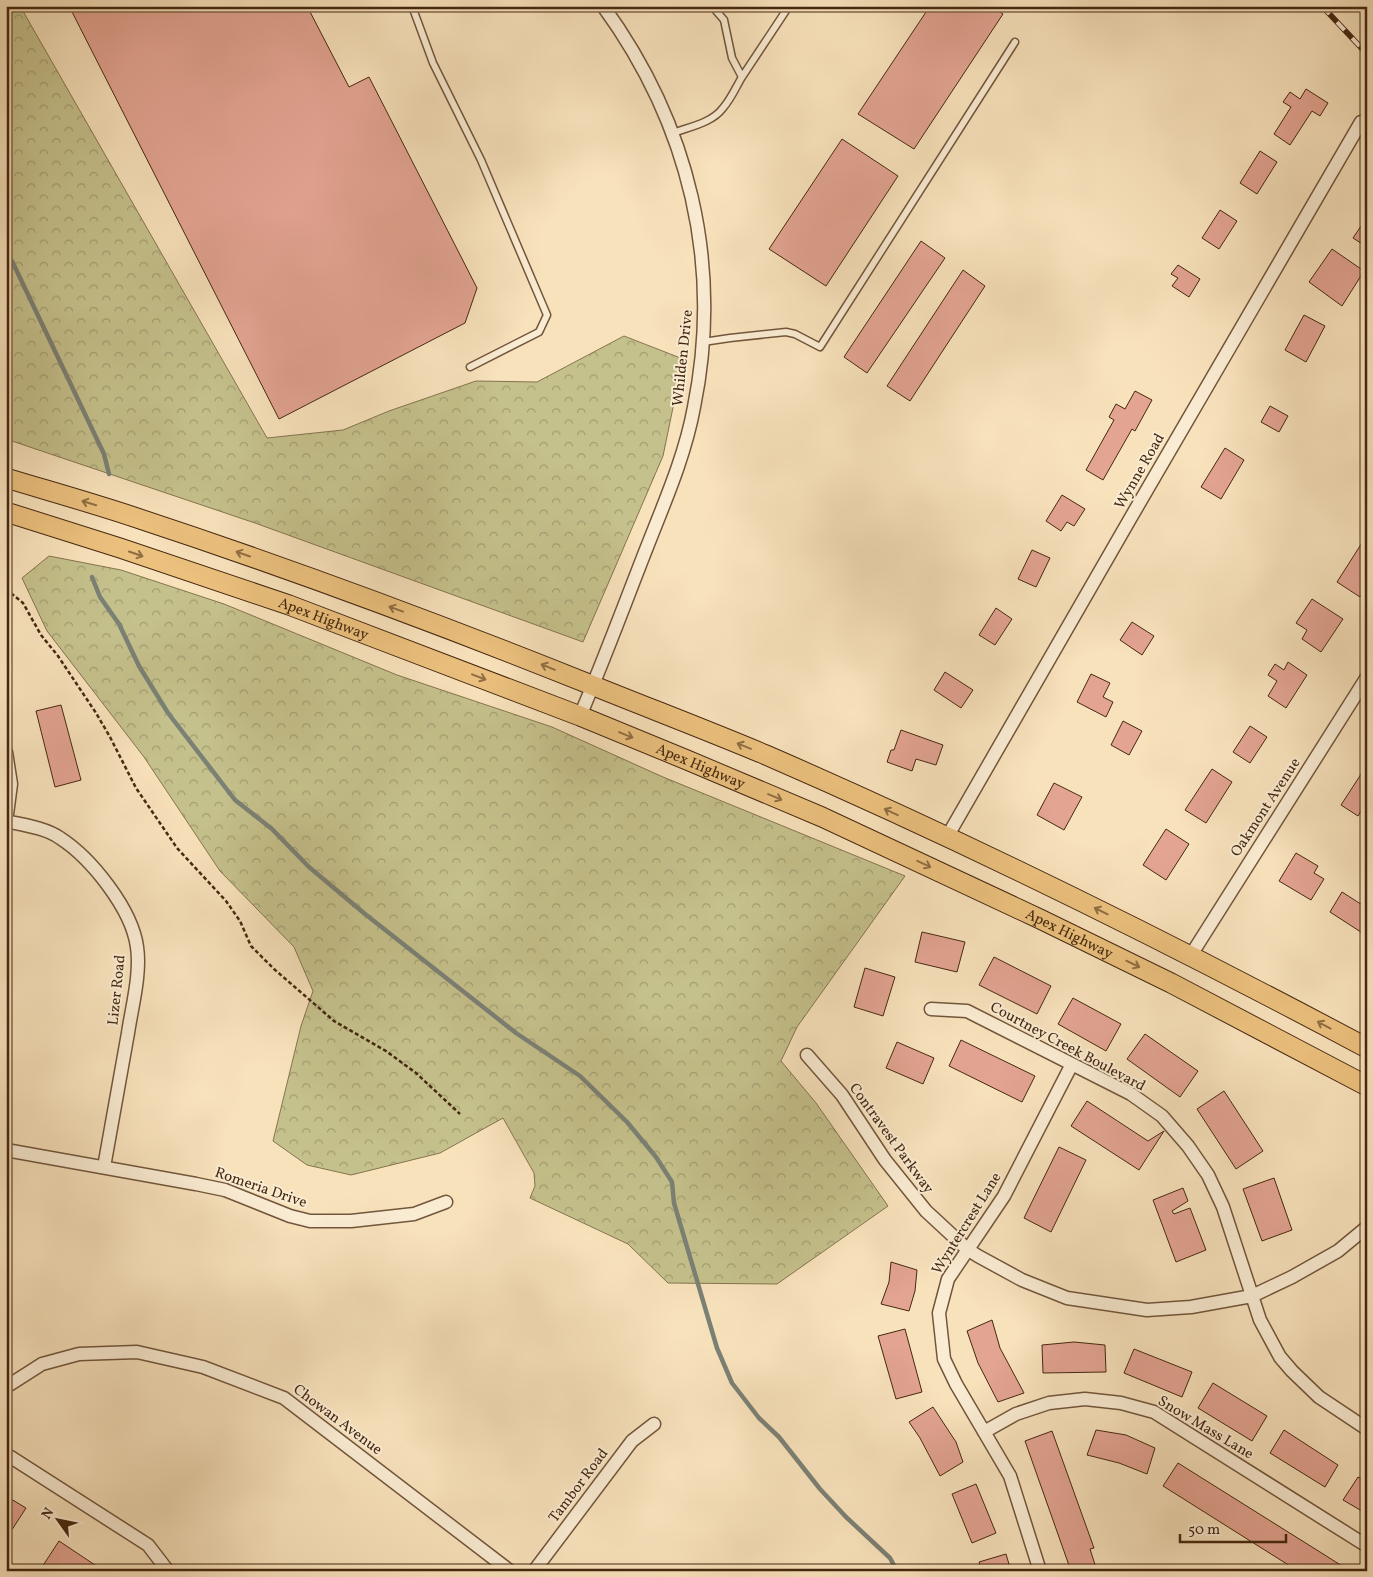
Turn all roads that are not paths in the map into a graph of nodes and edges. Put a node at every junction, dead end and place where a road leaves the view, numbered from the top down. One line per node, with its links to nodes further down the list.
1 (412, 6): 10 (lane)
2 (603, 6): 8 (street, Whilden Drive)
3 (712, 6): 6 (lane)
4 (789, 6): 6 (lane)
5 (1015, 42): 9 (lane)
6 (742, 77): 8 (lane)
7 (1361, 122): 18 (street, Wynne Road)
8 (673, 132): 9 (street, Whilden Drive)
9 (703, 342): 14 (street, Whilden Drive)
10 (470, 367)
11 (6, 478): 14 (main road, one-way to 11)
12 (6, 512): 15 (main road, Apex Highway, one-way to 15)
13 (1367, 677): 19 (street, Oakmont Avenue)
14 (593, 686): 15 (street, Whilden Drive); 18 (main road, one-way to 14)
15 (580, 716): 24 (main road, Apex Highway, one-way to 24)
16 (6, 752): 17 (street)
17 (6, 821): 26 (street, Lizer Road)
18 (947, 837): 19 (main road, one-way to 18)
19 (1191, 955): 21 (main road, one-way to 19)
20 (931, 1009): 23 (street, Courtney Creek Boulevard)
21 (1367, 1048)
22 (807, 1055): 29 (street, Contravest Parkway)
23 (1072, 1064): 29 (street, Wyntercrest Lane); 30 (street, Courtney Creek Boulevard)
24 (1367, 1086)
25 (6, 1150): 26 (street, Romeria Drive)
26 (104, 1167): 27 (street, Romeria Drive)
27 (446, 1202)
28 (1367, 1227): 30 (street, Contravest Parkway)
29 (967, 1250): 30 (street, Contravest Parkway); 34 (street, Wyntercrest Lane)
30 (1252, 1296): 33 (street, Courtney Creek Boulevard)
31 (6, 1388): 38 (street, Chowan Avenue)
32 (654, 1424): 39 (street, Tambor Road)
33 (1367, 1429)
34 (984, 1432): 36 (street, Snow Mass Lane); 40 (street, Wyntercrest Lane)
35 (6, 1454): 37 (street)
36 (1367, 1546)
37 (168, 1571)
38 (510, 1571)
39 (534, 1571)
40 (1040, 1571)

